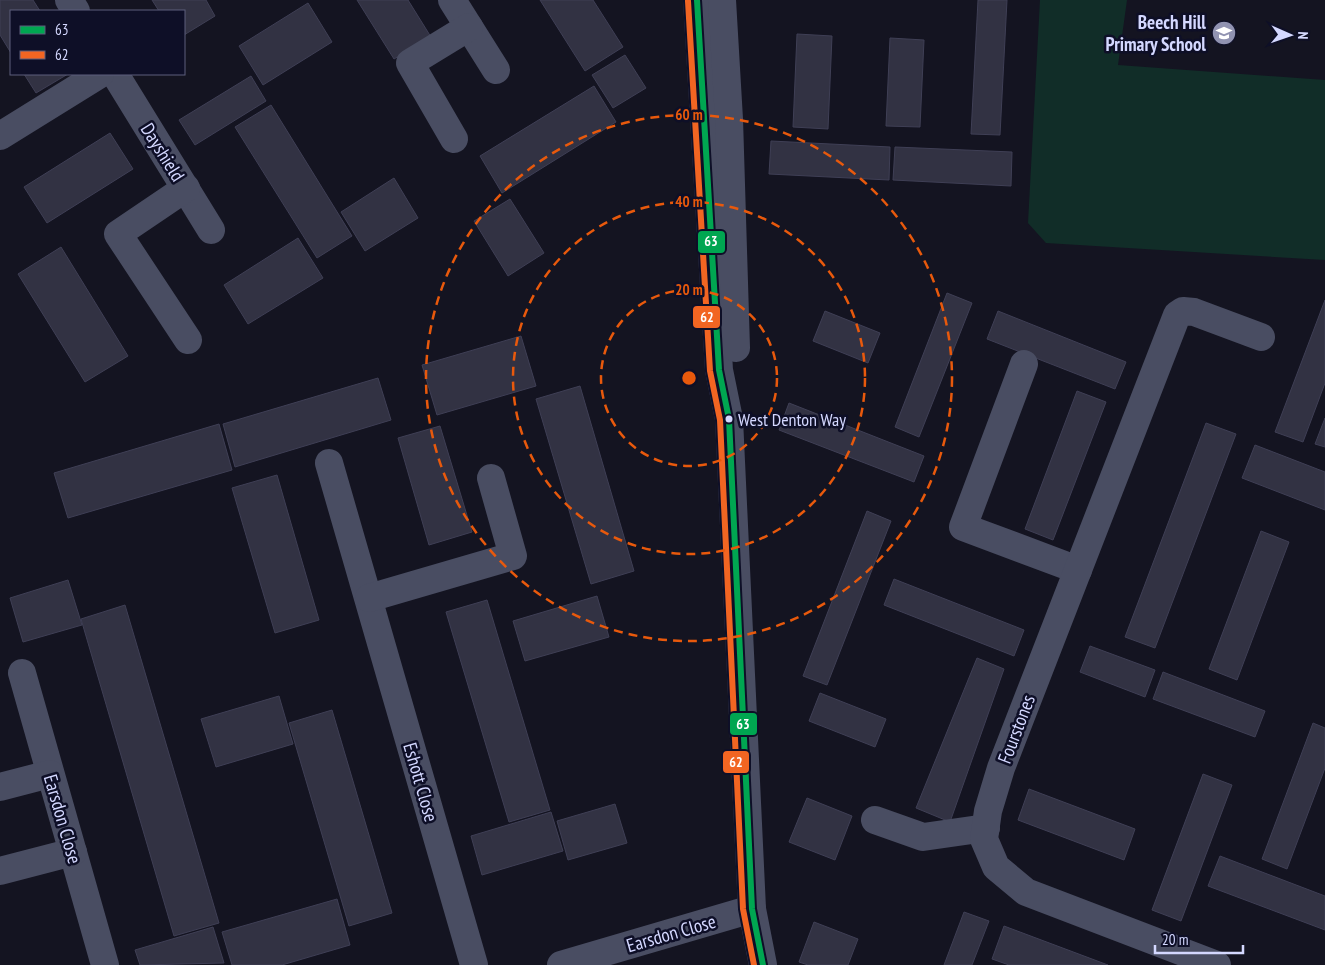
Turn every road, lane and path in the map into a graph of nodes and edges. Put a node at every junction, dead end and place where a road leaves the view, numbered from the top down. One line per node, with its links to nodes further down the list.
1 (452, 0): 4 (street)
2 (697, 0): 15 (street)
3 (722, 0): 15 (street)
4 (469, 27): 5 (street); 9 (street)
5 (496, 70)
6 (98, 75): 8 (street)
7 (116, 75): 10 (street, Dayshield)
8 (0, 136)
9 (454, 139)
10 (186, 188): 11 (street, Dayshield); 13 (street)
11 (211, 230)
12 (1261, 337): 18 (street, Fourstones)
13 (188, 340)
14 (1024, 364): 18 (street)
15 (729, 419): 27 (street)
16 (329, 463): 19 (street, Eshott Close)
17 (491, 478): 19 (street)
18 (1078, 570): 24 (street, Fourstones)
19 (369, 598): 30 (street, Eshott Close)
20 (22, 672): 21 (street, Earsdon Close)
21 (50, 774): 22 (street); 25 (street, Earsdon Close)
22 (0, 787)
23 (874, 820): 24 (street)
24 (986, 828): 28 (street, Fourstones)
25 (73, 852): 26 (street); 29 (street, Earsdon Close)
26 (0, 871)
27 (752, 909): 31 (street, Earsdon Close); 32 (street)
28 (1171, 957): 33 (street, Fourstones)
29 (105, 965)
30 (474, 965)
31 (561, 965)
32 (763, 965)
33 (1216, 965)

